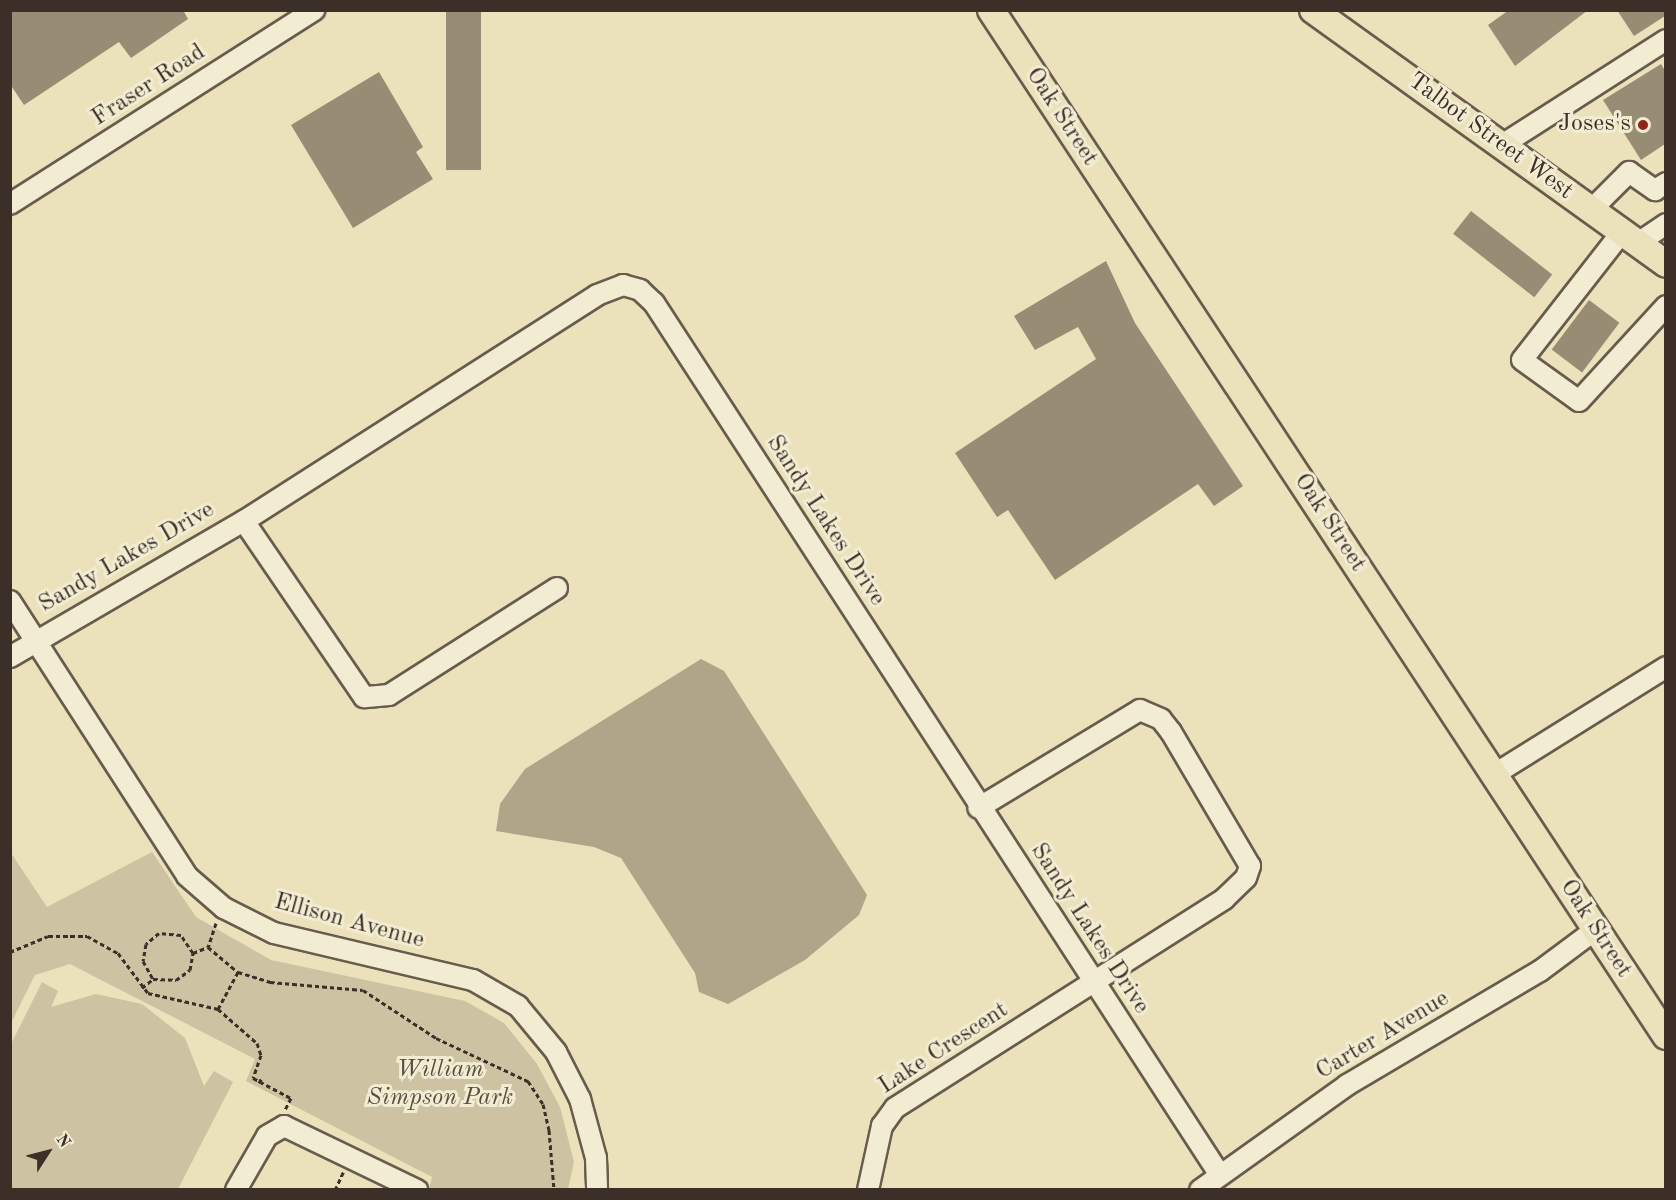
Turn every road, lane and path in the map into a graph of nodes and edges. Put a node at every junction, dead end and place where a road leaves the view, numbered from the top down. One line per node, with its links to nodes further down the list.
1 (314, 10): 7 (street, Fraser Road)
2 (1313, 10): 5 (main road, Talbot Street West)
3 (992, 11): 19 (main road, Oak Street)
4 (1665, 40): 5 (street)
5 (1502, 145): 8 (main road, Talbot Street West)
6 (1665, 183): 8 (street)
7 (10, 204)
8 (1591, 210): 10 (main road, Talbot Street West)
9 (1665, 224): 10 (street)
10 (1630, 238): 11 (main road, Talbot Street West); 12 (street)
11 (1665, 264)
12 (1665, 306)
13 (244, 521): 14 (street, Sandy Lakes Drive); 16 (street, Sandy Lakes Drive); 20 (street, Sandy Lakes Drive)
14 (557, 588)
15 (10, 601): 16 (street, Ellison Avenue)
16 (35, 640): 17 (street, Sandy Lakes Drive); 41 (street, Ellison Avenue)
17 (10, 657)
18 (1665, 667): 19 (street)
19 (1495, 774): 22 (main road, Oak Street)
20 (978, 808): 28 (street, Sandy Lakes Drive); 28 (street, Lake Crescent)
21 (220, 916): 23 (path)
22 (1595, 930): 31 (main road, Oak Street); 36 (street, Carter Avenue)
23 (208, 947): 25 (path); 26 (path)
24 (10, 952): 29 (path)
25 (193, 953): 27 (path); 27 (path)
26 (238, 972): 30 (path); 40 (path)
27 (153, 978): 29 (path)
28 (1094, 983): 36 (street, Sandy Lakes Drive); 42 (street, Lake Crescent)
29 (142, 988): 30 (path)
30 (218, 1009): 33 (path)
31 (1665, 1036)
32 (262, 1077): 33 (path)
33 (259, 1083): 34 (path)
34 (283, 1114)
35 (344, 1169): 38 (path)
36 (1218, 1172): 43 (street, Carter Avenue)
37 (236, 1190): 39 (street)
38 (334, 1190)
39 (417, 1190)
40 (554, 1190)
41 (597, 1190)
42 (868, 1190)
43 (1200, 1190)

